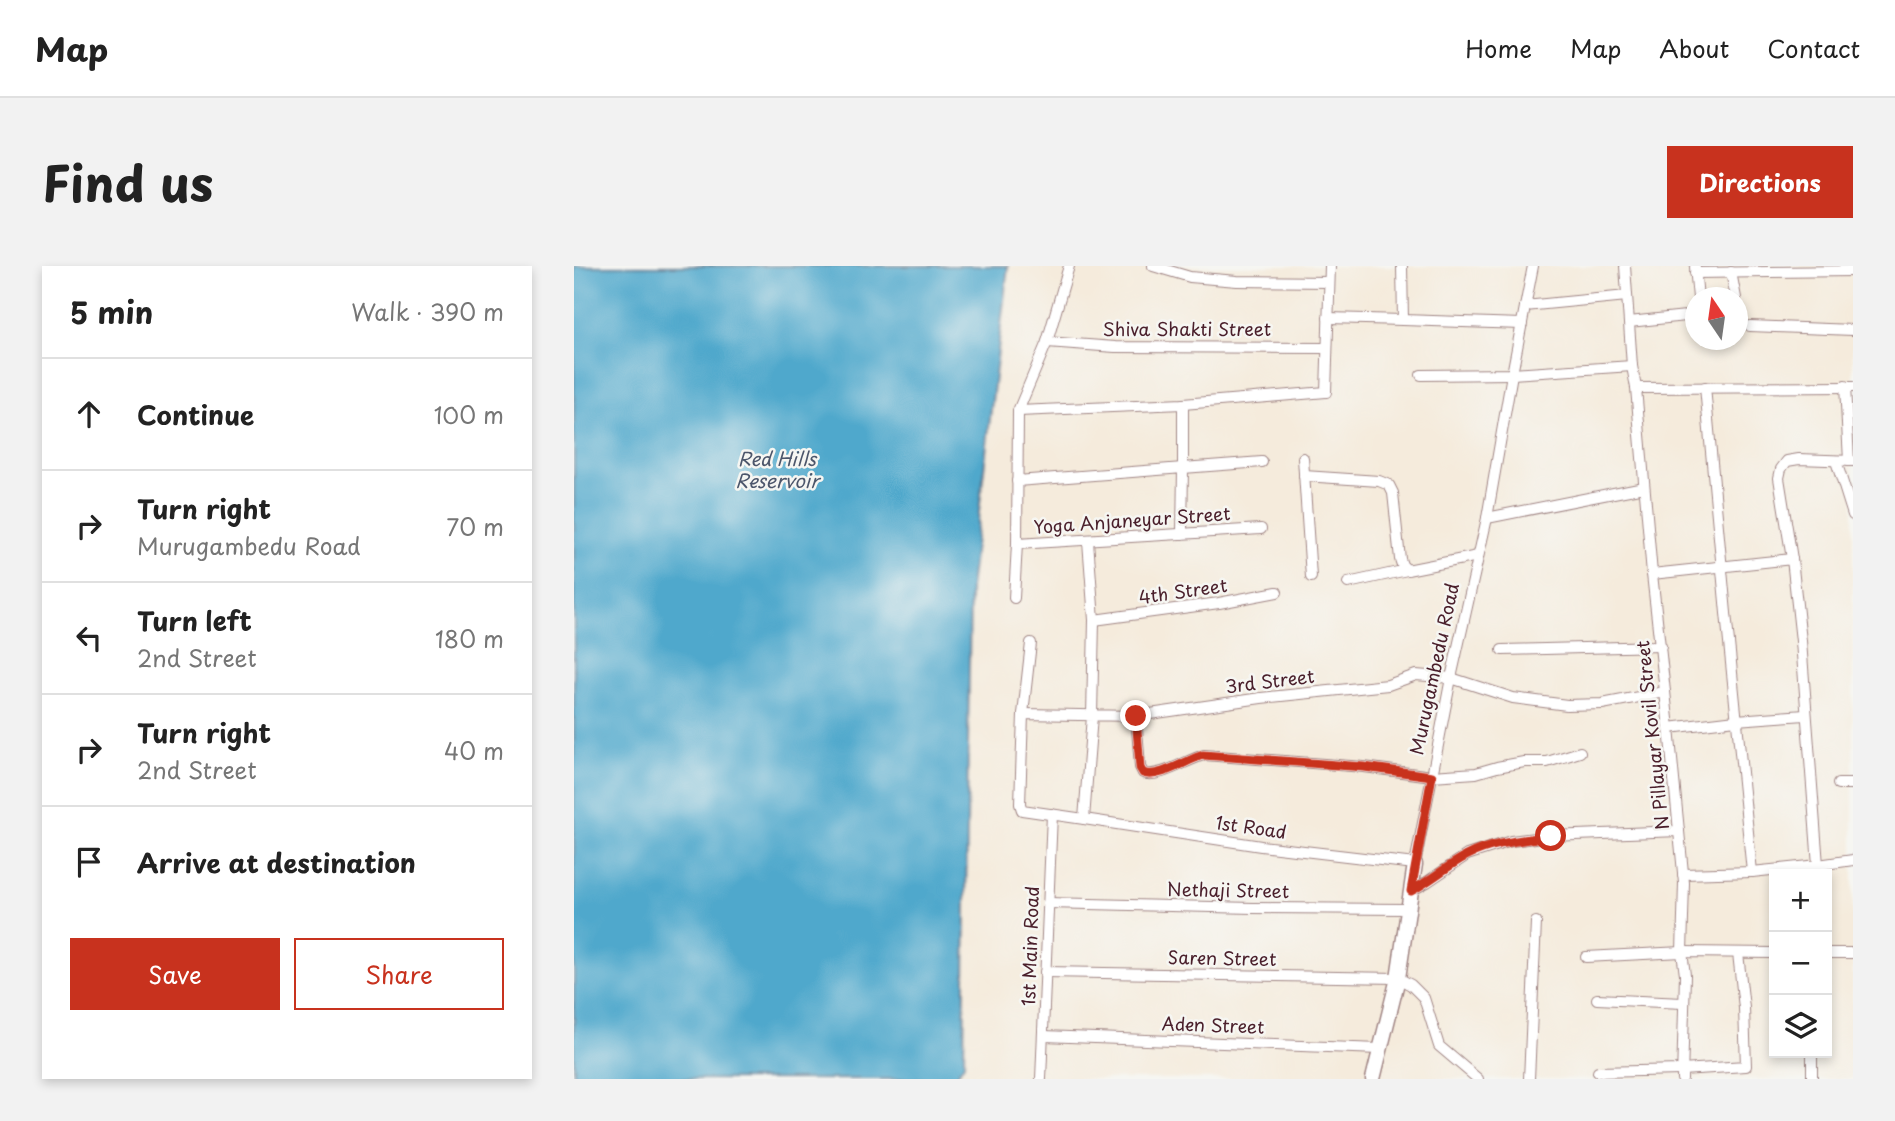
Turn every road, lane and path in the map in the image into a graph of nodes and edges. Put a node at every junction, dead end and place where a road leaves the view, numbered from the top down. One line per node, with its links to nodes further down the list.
1 (1069, 266): 22 (street)
2 (1153, 266): 10 (street)
3 (1330, 266): 10 (street)
4 (1402, 266): 17 (street)
5 (1533, 266): 14 (street, Murugambedu Road)
6 (1625, 266): 13 (street, N Pillayar Kovil Street)
7 (1695, 269): 9 (street); 11 (street)
8 (1853, 271): 9 (street)
9 (1731, 272): 12 (street)
10 (1329, 282): 16 (street)
11 (1697, 287)
12 (1734, 287)
13 (1627, 296): 14 (street); 18 (street, N Pillayar Kovil Street)
14 (1525, 306): 19 (street, Murugambedu Road)
15 (1685, 316): 18 (street)
16 (1328, 318): 17 (street); 23 (street)
17 (1403, 320): 19 (street)
18 (1629, 322): 24 (street, N Pillayar Kovil Street)
19 (1522, 324): 25 (street, Murugambedu Road)
20 (1750, 326): 21 (street)
21 (1853, 330)
22 (1046, 342): 23 (street, Shiva Shakti Street); 31 (street)
23 (1327, 348): 30 (street)
24 (1632, 366): 25 (street); 29 (street, N Pillayar Kovil Street)
25 (1512, 374): 26 (street); 41 (street, Murugambedu Road)
26 (1421, 375)
27 (1849, 386): 28 (street); 34 (street)
28 (1705, 387): 29 (street); 48 (street)
29 (1636, 388): 39 (street, N Pillayar Kovil Street)
30 (1183, 404): 31 (street); 36 (street)
31 (1018, 411): 38 (street)
32 (1303, 458): 37 (street)
33 (1836, 461): 34 (street); 40 (street); 47 (street)
34 (1851, 461)
35 (1262, 462): 36 (street)
36 (1183, 468): 38 (street); 43 (street)
37 (1304, 476): 49 (street); 51 (street)
38 (1017, 481): 45 (street)
39 (1644, 486): 41 (street); 50 (street, N Pillayar Kovil Street)
40 (1853, 515)
41 (1487, 518): 46 (street, Murugambedu Road)
42 (1261, 529): 43 (street, Yoga Anjaneyar Street)
43 (1182, 534): 44 (street, Yoga Anjaneyar Street)
44 (1088, 541): 45 (street, Yoga Anjaneyar Street); 55 (street)
45 (1017, 544): 54 (street, Yoga Anjaneyar Street)
46 (1478, 556): 49 (street); 59 (street, Murugambedu Road)
47 (1791, 559): 48 (street); 62 (street)
48 (1722, 565): 50 (street); 65 (street)
49 (1407, 570): 52 (street)
50 (1652, 574): 57 (street, N Pillayar Kovil Street)
51 (1311, 577)
52 (1348, 583)
53 (1277, 592): 55 (street, 4th Street)
54 (1014, 598)
55 (1094, 620): 63 (street)
56 (1031, 643): 61 (street)
57 (1661, 646): 58 (street); 60 (street, N Pillayar Kovil Street)
58 (1502, 650)
59 (1451, 678): 60 (street, 3rd Street); 64 (street, 3rd Street); 68 (street, Murugambedu Road)
60 (1665, 692): 66 (street, N Pillayar Kovil Street)
61 (1023, 714): 63 (street, 3rd Street); 71 (street, 1st Road)
62 (1805, 715): 65 (street); 76 (street)
63 (1093, 716): 64 (street, 3rd Street); 72 (street)
64 (1136, 716): 68 (street)
65 (1736, 720): 66 (street); 77 (street)
66 (1670, 728): 73 (street, N Pillayar Kovil Street)
67 (1580, 752): 68 (street)
68 (1432, 776): 75 (street, Murugambedu Road)
69 (1838, 784): 70 (street)
70 (1853, 784)
71 (1052, 814): 72 (street, 1st Road); 80 (street, 1st Main Road)
72 (1084, 819): 75 (street, 1st Road)
73 (1679, 831): 78 (street, N Pillayar Kovil Street); 79 (street)
74 (1853, 859): 76 (street)
75 (1415, 864): 79 (street, Murugambedu Road)
76 (1818, 865): 77 (street)
77 (1752, 872): 78 (street)
78 (1684, 874): 83 (street, N Pillayar Kovil Street)
79 (1411, 891): 81 (street, Murugambedu Road)
80 (1048, 903): 81 (street, Nethaji Street); 89 (street, 1st Main Road)
81 (1408, 909): 90 (street, Murugambedu Road)
82 (1536, 922): 101 (street)
83 (1682, 952): 84 (street); 88 (street); 92 (street, N Pillayar Kovil Street)
84 (1738, 953): 85 (street); 97 (street)
85 (1769, 953)
86 (1832, 953): 87 (street)
87 (1853, 953)
88 (1586, 957)
89 (1045, 972): 90 (street, Saren Street); 93 (street, 1st Main Road)
90 (1398, 978): 94 (street, Murugambedu Road); 100 (street)
91 (1597, 999): 92 (street)
92 (1684, 1003): 97 (street, N Pillayar Kovil Street)
93 (1045, 1036): 94 (street, Aden Street); 98 (street, 1st Main Road)
94 (1380, 1049): 99 (street, Murugambedu Road)
95 (1812, 1058): 102 (street)
96 (1598, 1072): 97 (street)
97 (1681, 1075)
98 (1041, 1079)
99 (1373, 1079)
100 (1478, 1079)
101 (1529, 1079)
102 (1812, 1079)

